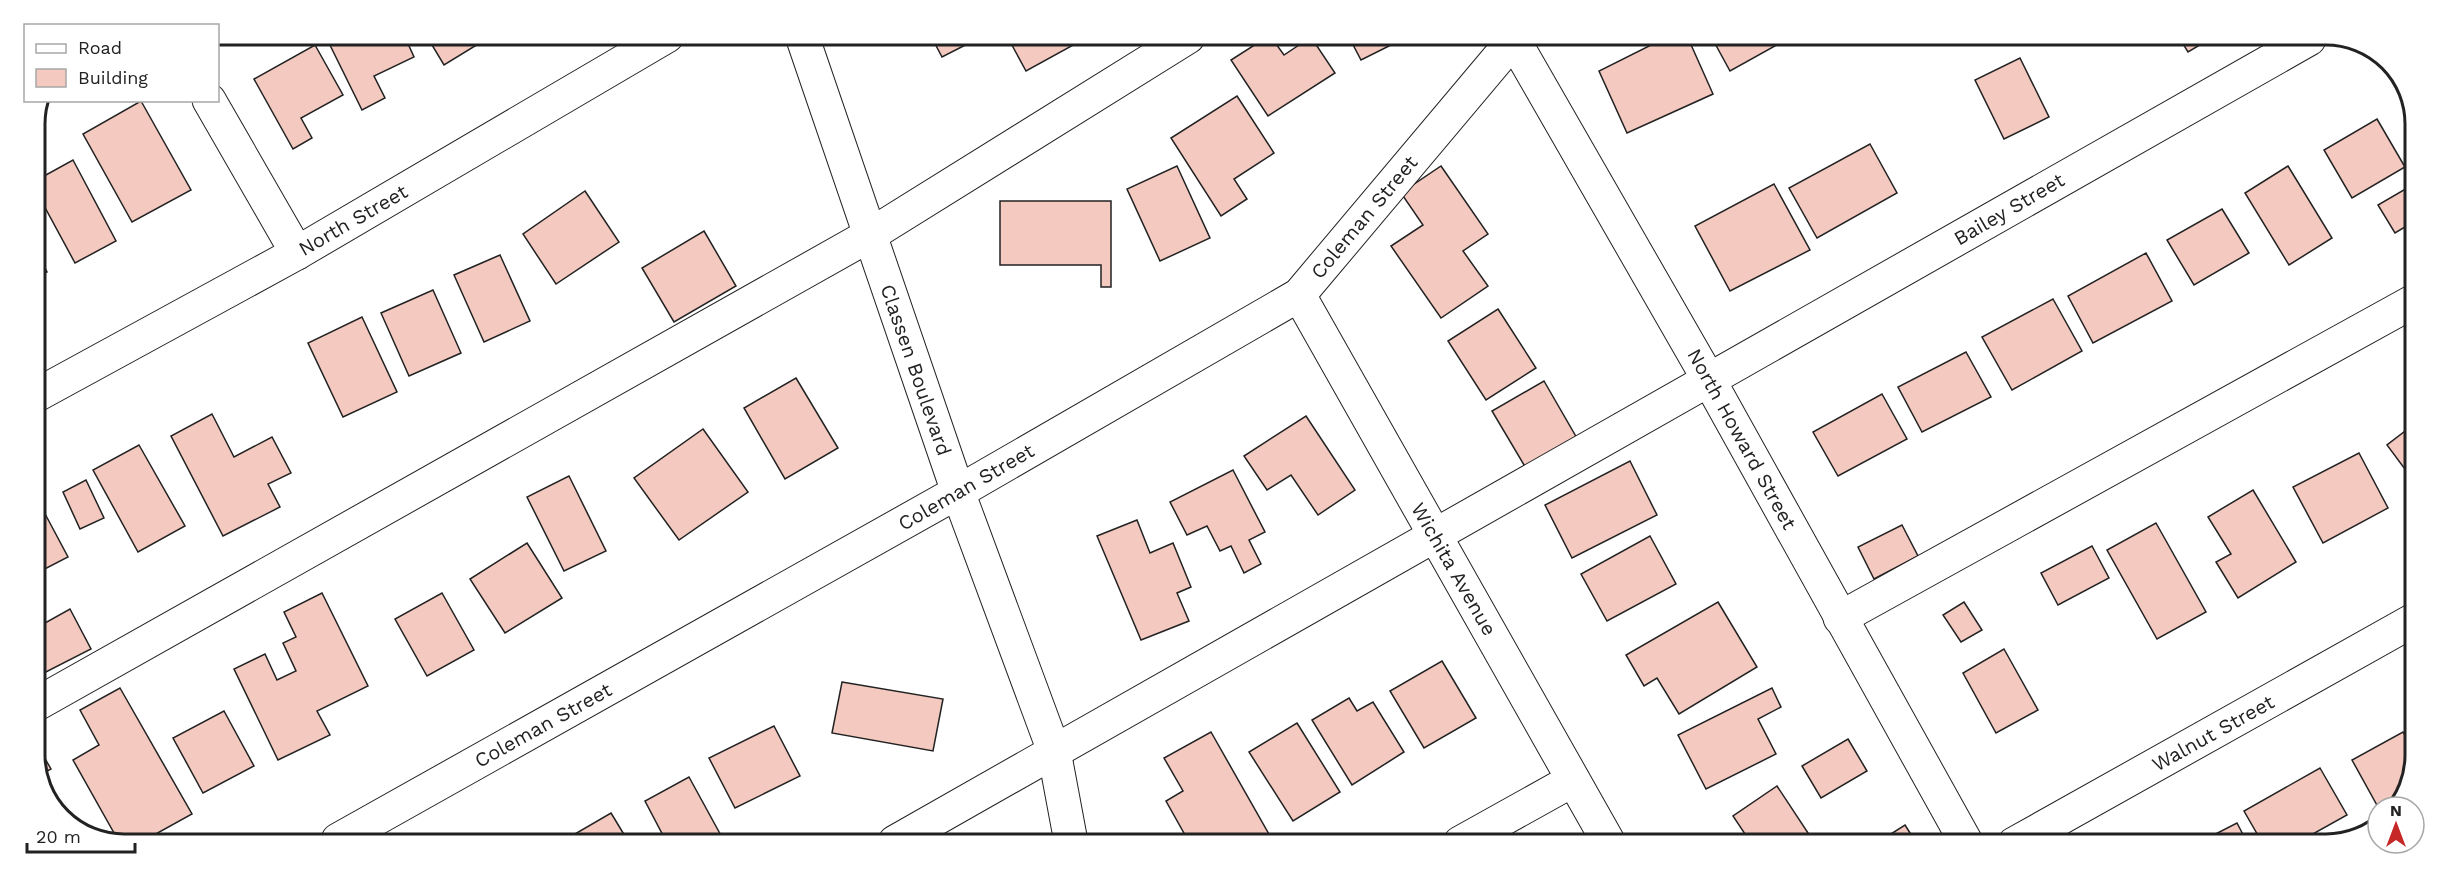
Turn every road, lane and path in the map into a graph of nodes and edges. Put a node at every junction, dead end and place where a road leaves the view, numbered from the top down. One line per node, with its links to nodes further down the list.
1 (652, 45): 9 (street, North Street)
2 (804, 45): 8 (street, Classen Boulevard)
3 (1175, 45): 8 (street)
4 (1508, 45): 10 (street, Coleman Street)
5 (1518, 45): 12 (street, North Howard Street)
6 (2298, 45): 12 (street, Bailey Street)
7 (210, 102): 9 (street)
8 (870, 236): 14 (street, Classen Boulevard); 18 (street)
9 (297, 253): 13 (street, North Street)
10 (1299, 295): 14 (street, Coleman Street); 15 (street, Wichita Avenue)
11 (2405, 306): 16 (street)
12 (1709, 380): 15 (street, Bailey Street); 16 (street, North Howard Street)
13 (45, 391)
14 (958, 492): 19 (street, Classen Boulevard); 21 (street, Coleman Street)
15 (1435, 536): 19 (street, Bailey Street); 20 (street, Wichita Avenue)
16 (1840, 618): 26 (street, North Howard Street)
17 (2405, 625): 27 (street, Walnut Street)
18 (45, 699)
19 (1054, 751): 22 (street, Bailey Street); 23 (street, Classen Boulevard)
20 (1573, 780): 24 (street); 25 (street, Wichita Avenue)
21 (349, 834)
22 (909, 834)
23 (1070, 834)
24 (1476, 834)
25 (1604, 834)
26 (1961, 834)
27 (2032, 834)

